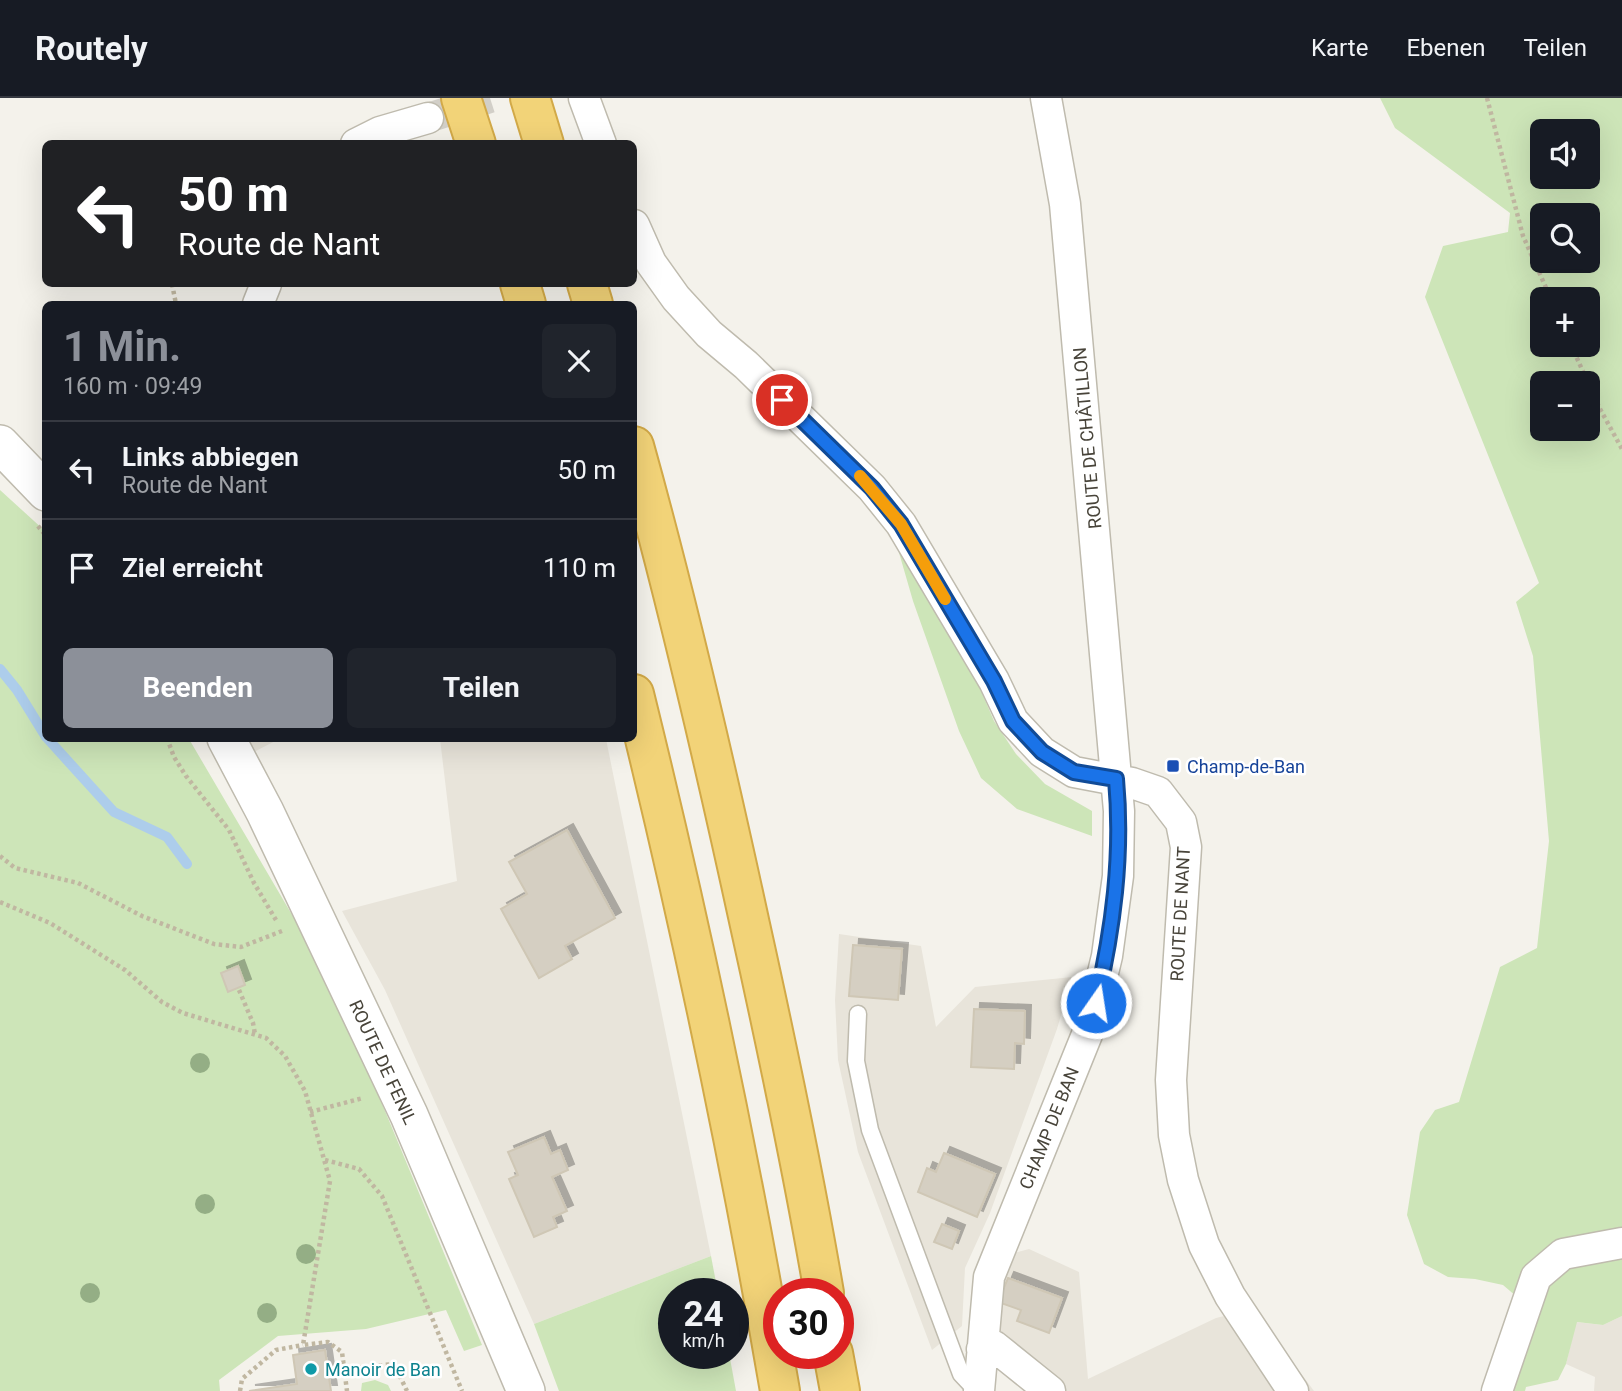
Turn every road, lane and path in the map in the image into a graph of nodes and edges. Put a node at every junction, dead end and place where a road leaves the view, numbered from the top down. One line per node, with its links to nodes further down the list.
1 (461, 98): 8 (highway)
2 (530, 98): 9 (highway)
3 (584, 98): 10 (street)
4 (1045, 98): 21 (street, ROUTE DE CHÂTILLON)
5 (1487, 98): 12 (path)
6 (428, 118): 7 (street)
7 (363, 140)
8 (475, 140)
9 (543, 140)
10 (600, 140)
11 (637, 232): 21 (street, ROUTE DE NANT)
12 (1546, 287)
13 (1577, 357): 15 (path)
14 (0, 444): 17 (street)
15 (1622, 449)
16 (637, 458): 33 (highway)
17 (42, 488)
18 (637, 706): 43 (highway)
19 (168, 742): 24 (path)
20 (228, 742): 42 (street, ROUTE DE FENIL)
21 (1116, 779): 35 (street, CHAMP DE BAN); 47 (street, ROUTE DE NANT)
22 (0, 856): 24 (path)
23 (0, 902): 28 (path)
24 (282, 931): 25 (path)
25 (288, 942)
26 (239, 990): 28 (path)
27 (858, 1014): 45 (lane)
28 (255, 1034): 30 (path)
29 (359, 1088): 30 (path)
30 (310, 1112): 31 (path)
31 (324, 1160): 34 (path); 41 (path)
32 (1622, 1242): 48 (street)
33 (821, 1278)
34 (303, 1345): 36 (path); 38 (path)
35 (982, 1349): 45 (street, CHAMP DE BAN); 46 (street)
36 (344, 1369): 39 (path); 40 (path)
37 (836, 1369): 44 (highway)
38 (240, 1391)
39 (347, 1391)
40 (407, 1391)
41 (462, 1391)
42 (526, 1391)
43 (780, 1391)
44 (840, 1391)
45 (978, 1391)
46 (1050, 1391)
47 (1293, 1391)
48 (1497, 1391)

